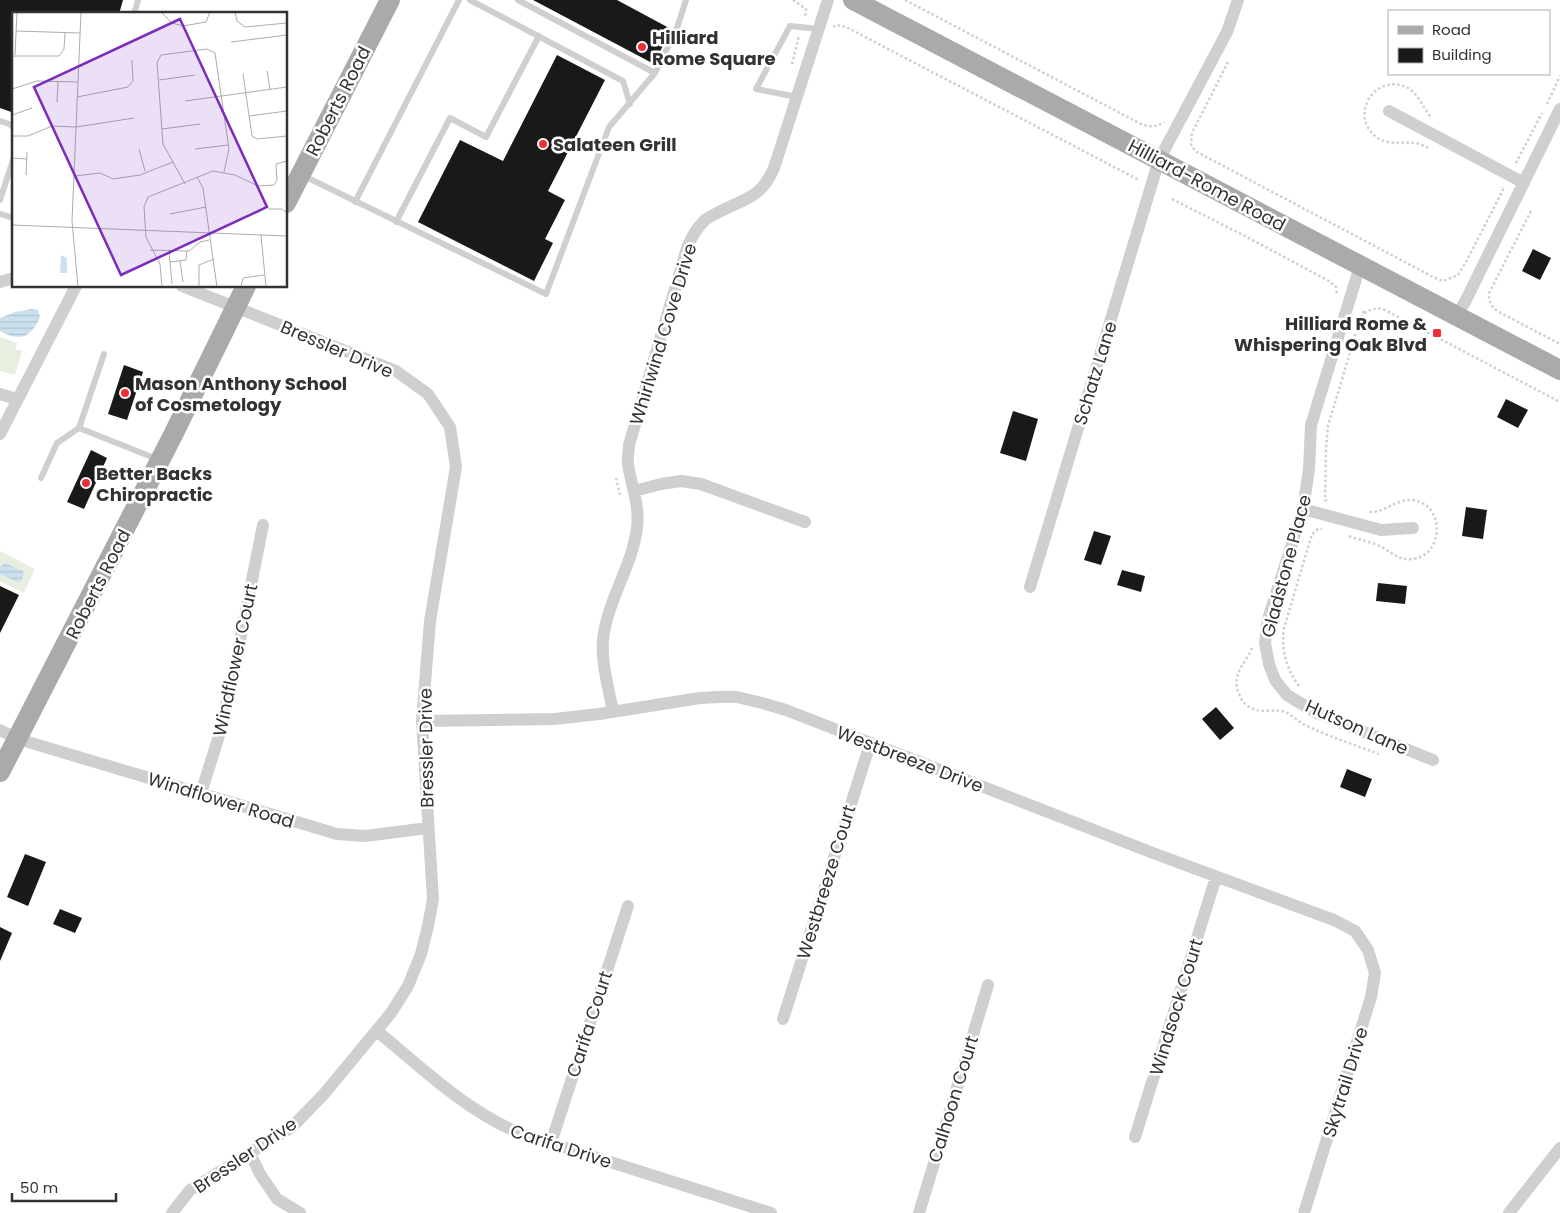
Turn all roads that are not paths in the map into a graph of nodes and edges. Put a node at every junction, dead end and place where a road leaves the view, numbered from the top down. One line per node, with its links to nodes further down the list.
1 (390, 0): 20 (main road, Roberts Road)
2 (459, 0): 24 (lane)
3 (470, 0): 10 (lane)
4 (518, 0): 11 (lane)
5 (686, 0): 11 (lane)
6 (828, 0): 9 (street, Whirlwind Cove Drive)
7 (853, 0): 18 (main road, Hilliard-Rome Road)
8 (1238, 0): 18 (street, Schatz Lane)
9 (825, 30): 12 (street, Whirlwind Cove Drive); 12 (lane)
10 (539, 36): 13 (lane); 25 (lane)
11 (656, 74): 13 (lane)
12 (797, 98): 40 (street, Whirlwind Cove Drive)
13 (630, 104): 25 (lane)
14 (1560, 109): 21 (street)
15 (1389, 111): 21 (street)
16 (0, 121): 17 (lane)
17 (12, 126)
18 (1159, 160): 26 (main road, Hilliard-Rome Road); 45 (street, Schatz Lane)
19 (12, 163): 23 (lane)
20 (300, 175): 22 (main road, Roberts Road); 24 (lane)
21 (1524, 182): 31 (street)
22 (288, 199)
23 (0, 200)
24 (355, 202): 25 (lane)
25 (396, 222)
26 (1360, 266): 31 (main road, Hilliard-Rome Road); 41 (street, Gladstone Place)
27 (75, 288): 35 (street)
28 (187, 288): 30 (street, Bressler Drive)
29 (245, 288): 30 (main road, Roberts Road)
30 (236, 308): 38 (main road, Roberts Road); 48 (street, Bressler Drive)
31 (1456, 316): 33 (main road, Hilliard-Rome Road)
32 (104, 354): 36 (lane)
33 (1560, 370)
34 (0, 394): 35 (street)
35 (17, 399): 37 (street)
36 (79, 428): 38 (lane); 39 (lane)
37 (0, 434)
38 (160, 460): 50 (main road, Roberts Road)
39 (41, 478)
40 (634, 491): 42 (street); 47 (street, Whirlwind Cove Drive)
41 (1303, 509): 44 (street); 46 (street, Gladstone Place)
42 (805, 522)
43 (263, 525): 54 (street, Windflower Court)
44 (1413, 528)
45 (1030, 587)
46 (1269, 664): 52 (street, Hutson Lane)
47 (613, 712): 48 (street, Westbreeze Drive); 51 (street, Westbreeze Drive)
48 (422, 721): 55 (street, Bressler Drive)
49 (0, 730): 50 (street, Windflower Road)
50 (18, 739): 53 (main road, Roberts Road); 54 (street, Windflower Road)
51 (870, 744): 56 (street, Westbreeze Drive); 60 (street, Westbreeze Court)
52 (1433, 760)
53 (0, 772)
54 (201, 793): 55 (street, Windflower Road)
55 (428, 828): 61 (street, Bressler Drive)
56 (1216, 877): 58 (street, Westbreeze Drive); 62 (street, Windsock Court)
57 (628, 906): 63 (street, Carifa Court)
58 (1368, 950): 70 (street, Skytrail Drive)
59 (988, 984): 69 (street, Calhoon Court)
60 (783, 1019)
61 (377, 1031): 63 (street, Carifa Drive); 65 (street, Bressler Drive)
62 (1135, 1137)
63 (551, 1143): 68 (street, Carifa Drive)
64 (1560, 1148): 71 (street)
65 (250, 1154): 66 (street, Bressler Drive); 67 (street)
66 (172, 1213)
67 (300, 1213)
68 (771, 1213)
69 (919, 1213)
70 (1304, 1213)
71 (1509, 1213)

